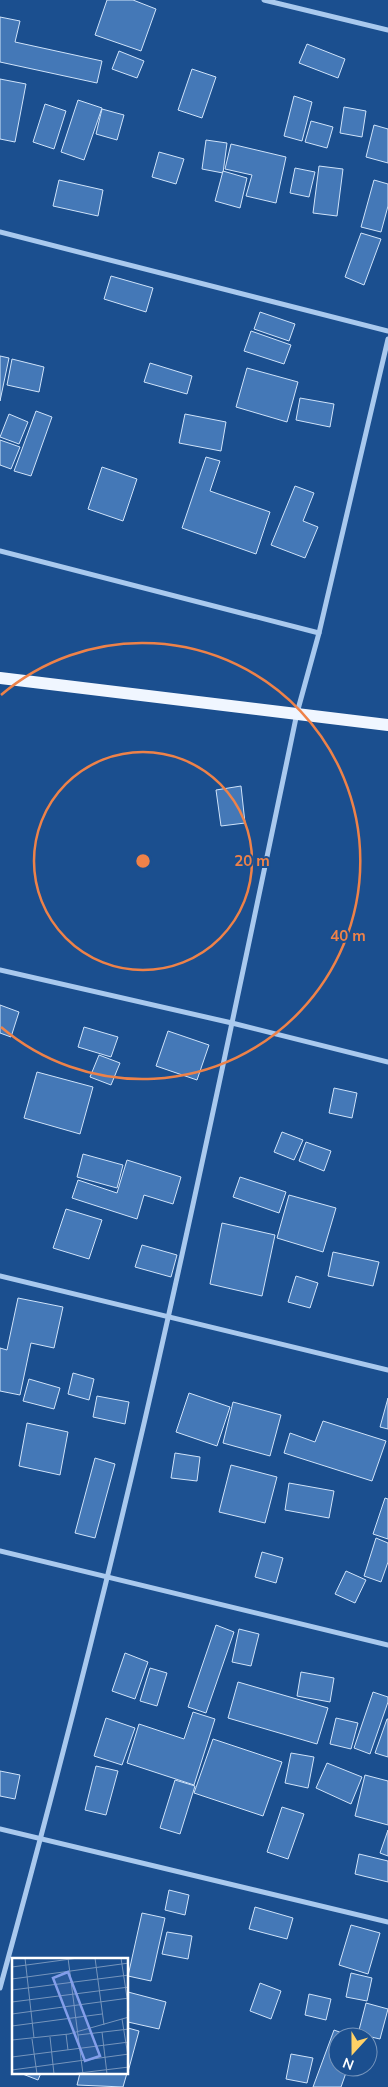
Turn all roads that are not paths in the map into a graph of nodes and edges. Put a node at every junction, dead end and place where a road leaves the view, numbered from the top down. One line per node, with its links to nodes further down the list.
1 (264, 0): 2 (street)
2 (388, 30)
3 (0, 232): 4 (street)
4 (388, 331)
5 (388, 339): 7 (street)
6 (0, 551): 7 (street)
7 (319, 633): 9 (street)
8 (0, 678): 9 (main road)
9 (298, 713): 10 (main road); 12 (street)
10 (388, 725)
11 (0, 970): 12 (street)
12 (232, 1023): 13 (street); 15 (street)
13 (388, 1062)
14 (0, 1276): 15 (street)
15 (168, 1318): 16 (street); 18 (street)
16 (388, 1370)
17 (0, 1551): 18 (street)
18 (108, 1576): 19 (street); 21 (street)
19 (388, 1645)
20 (0, 1829): 21 (street)
21 (41, 1838): 22 (street); 23 (street)
22 (388, 1922)
23 (0, 1988)

